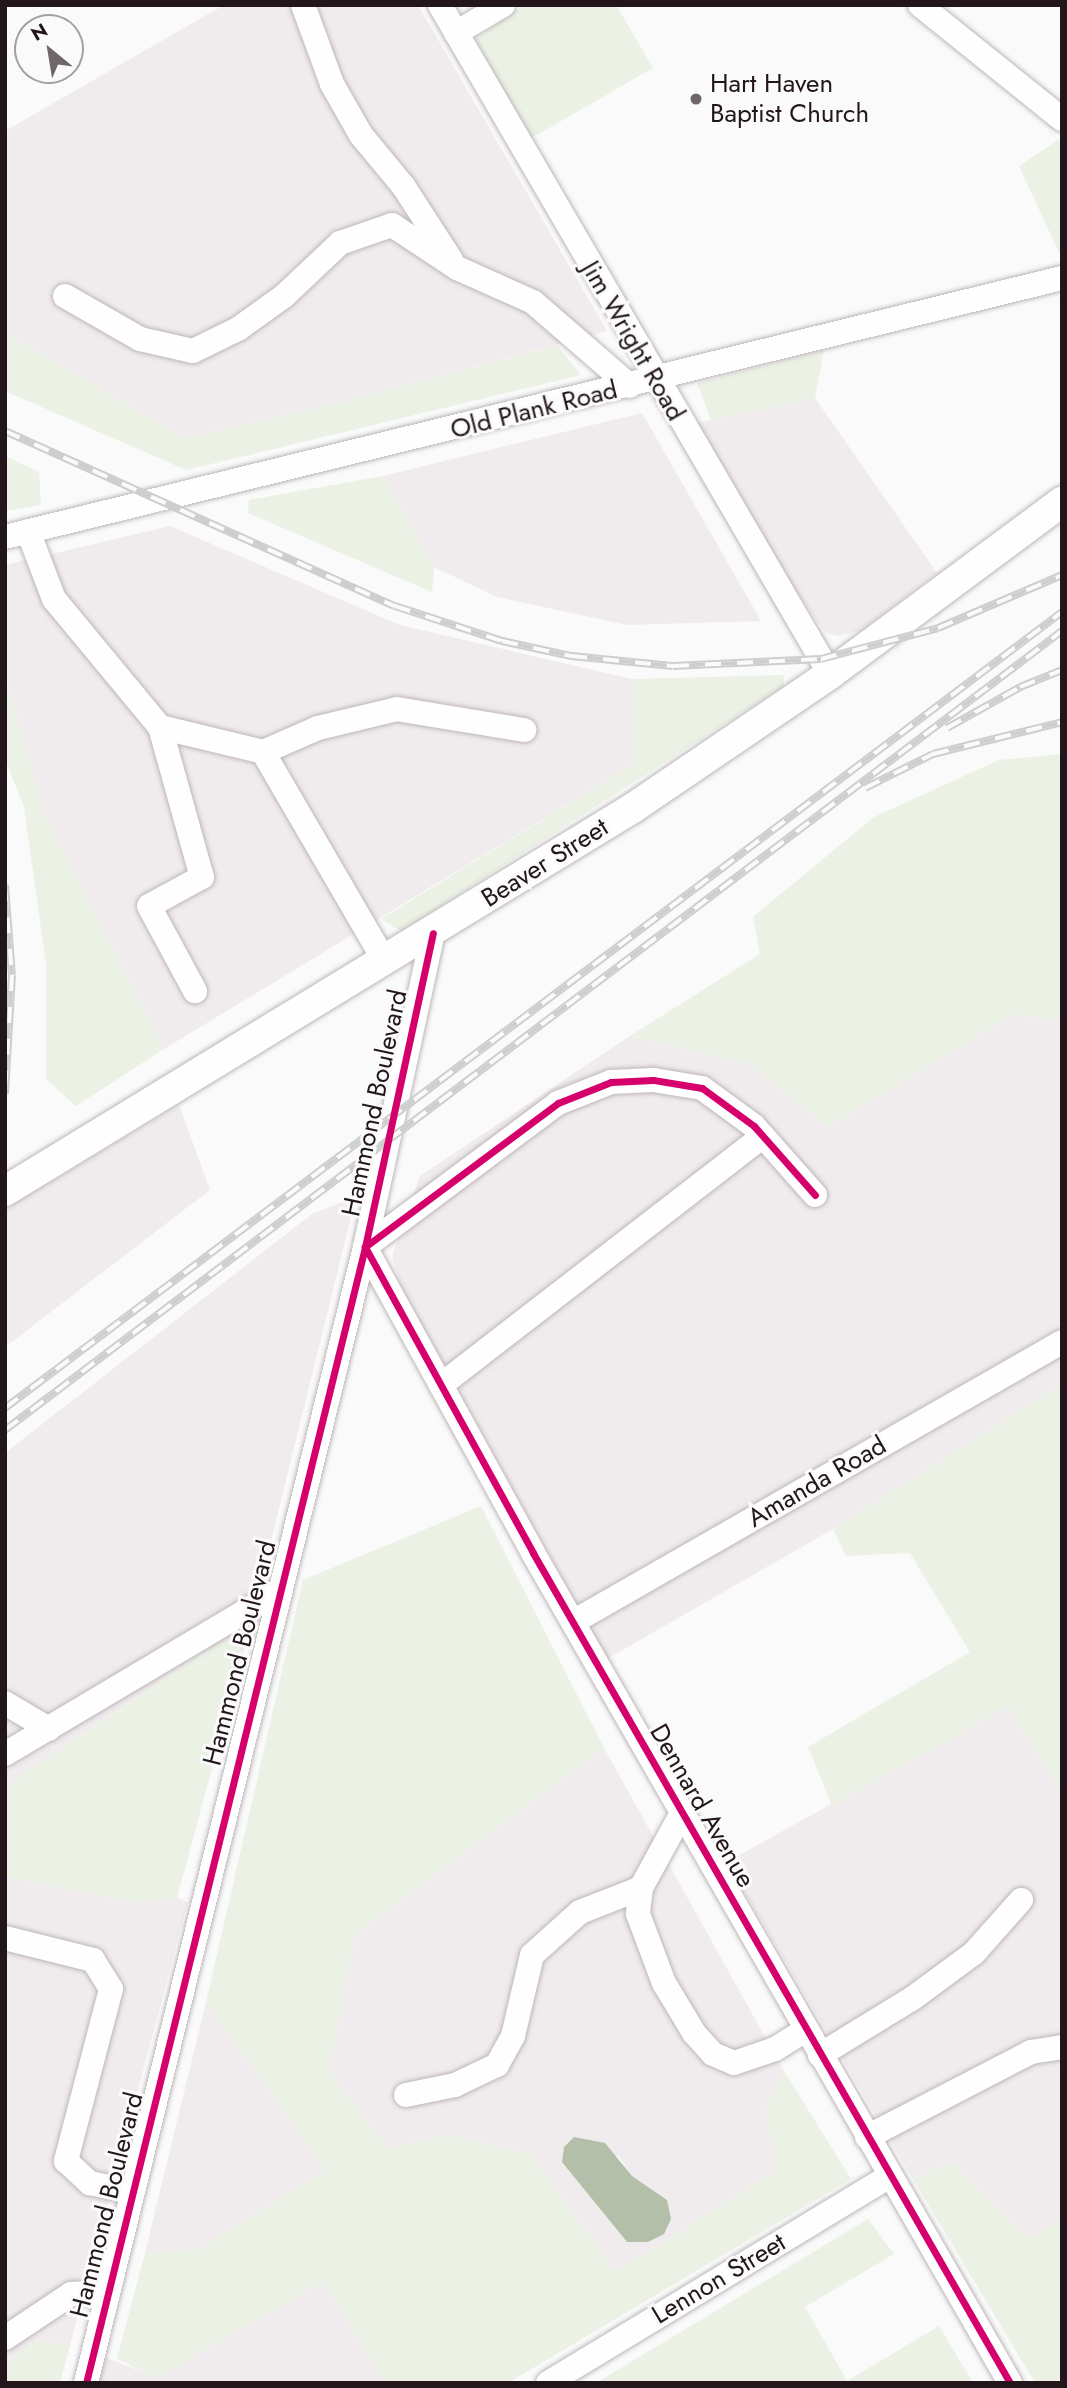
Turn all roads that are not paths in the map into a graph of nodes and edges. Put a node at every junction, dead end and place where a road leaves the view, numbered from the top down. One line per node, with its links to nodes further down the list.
1 (303, 5): 7 (street)
2 (440, 5): 5 (street, Jim Wright Road)
3 (503, 5): 5 (street)
4 (920, 5): 6 (street)
5 (456, 33): 10 (street, Jim Wright Road)
6 (1062, 119)
7 (457, 268): 9 (street); 11 (street)
8 (1062, 278): 10 (street, Old Plank Road)
9 (65, 296)
10 (655, 380): 11 (street, Old Plank Road); 14 (street, Jim Wright Road)
11 (630, 386): 13 (street, Old Plank Road)
12 (1062, 502): 14 (main road, Beaver Street)
13 (17, 534): 15 (street)
14 (830, 674): 18 (main road, Beaver Street)
15 (160, 727): 17 (street); 20 (street)
16 (524, 730): 17 (street)
17 (263, 752): 19 (street)
18 (433, 933): 19 (main road, Beaver Street); 24 (street, Hammond Boulevard)
19 (385, 962): 22 (main road, Beaver Street)
20 (195, 991)
21 (763, 1136): 23 (street); 24 (street); 26 (street)
22 (5, 1191)
23 (815, 1195)
24 (365, 1247): 26 (street, Dennard Avenue); 27 (street, Hammond Boulevard)
25 (1062, 1342): 28 (street, Amanda Road)
26 (440, 1385): 28 (street, Dennard Avenue)
27 (276, 1593): 30 (street); 42 (street, Hammond Boulevard)
28 (573, 1622): 32 (street, Dennard Avenue)
29 (5, 1703): 30 (street)
30 (49, 1728): 31 (street)
31 (5, 1754)
32 (682, 1813): 33 (street); 36 (street, Dennard Avenue)
33 (641, 1888): 36 (street); 39 (street)
34 (1021, 1900): 38 (street)
35 (5, 1938): 42 (street)
36 (806, 2030): 38 (street, Dennard Avenue)
37 (1062, 2047): 40 (street)
38 (820, 2054): 40 (street, Dennard Avenue)
39 (406, 2095)
40 (867, 2137): 41 (street, Dennard Avenue)
41 (890, 2176): 46 (street, Lennon Street); 47 (street, Dennard Avenue)
42 (132, 2192): 43 (street, Hammond Boulevard)
43 (108, 2292): 44 (street); 45 (street, Hammond Boulevard)
44 (5, 2338)
45 (86, 2383)
46 (548, 2383)
47 (1010, 2383)

